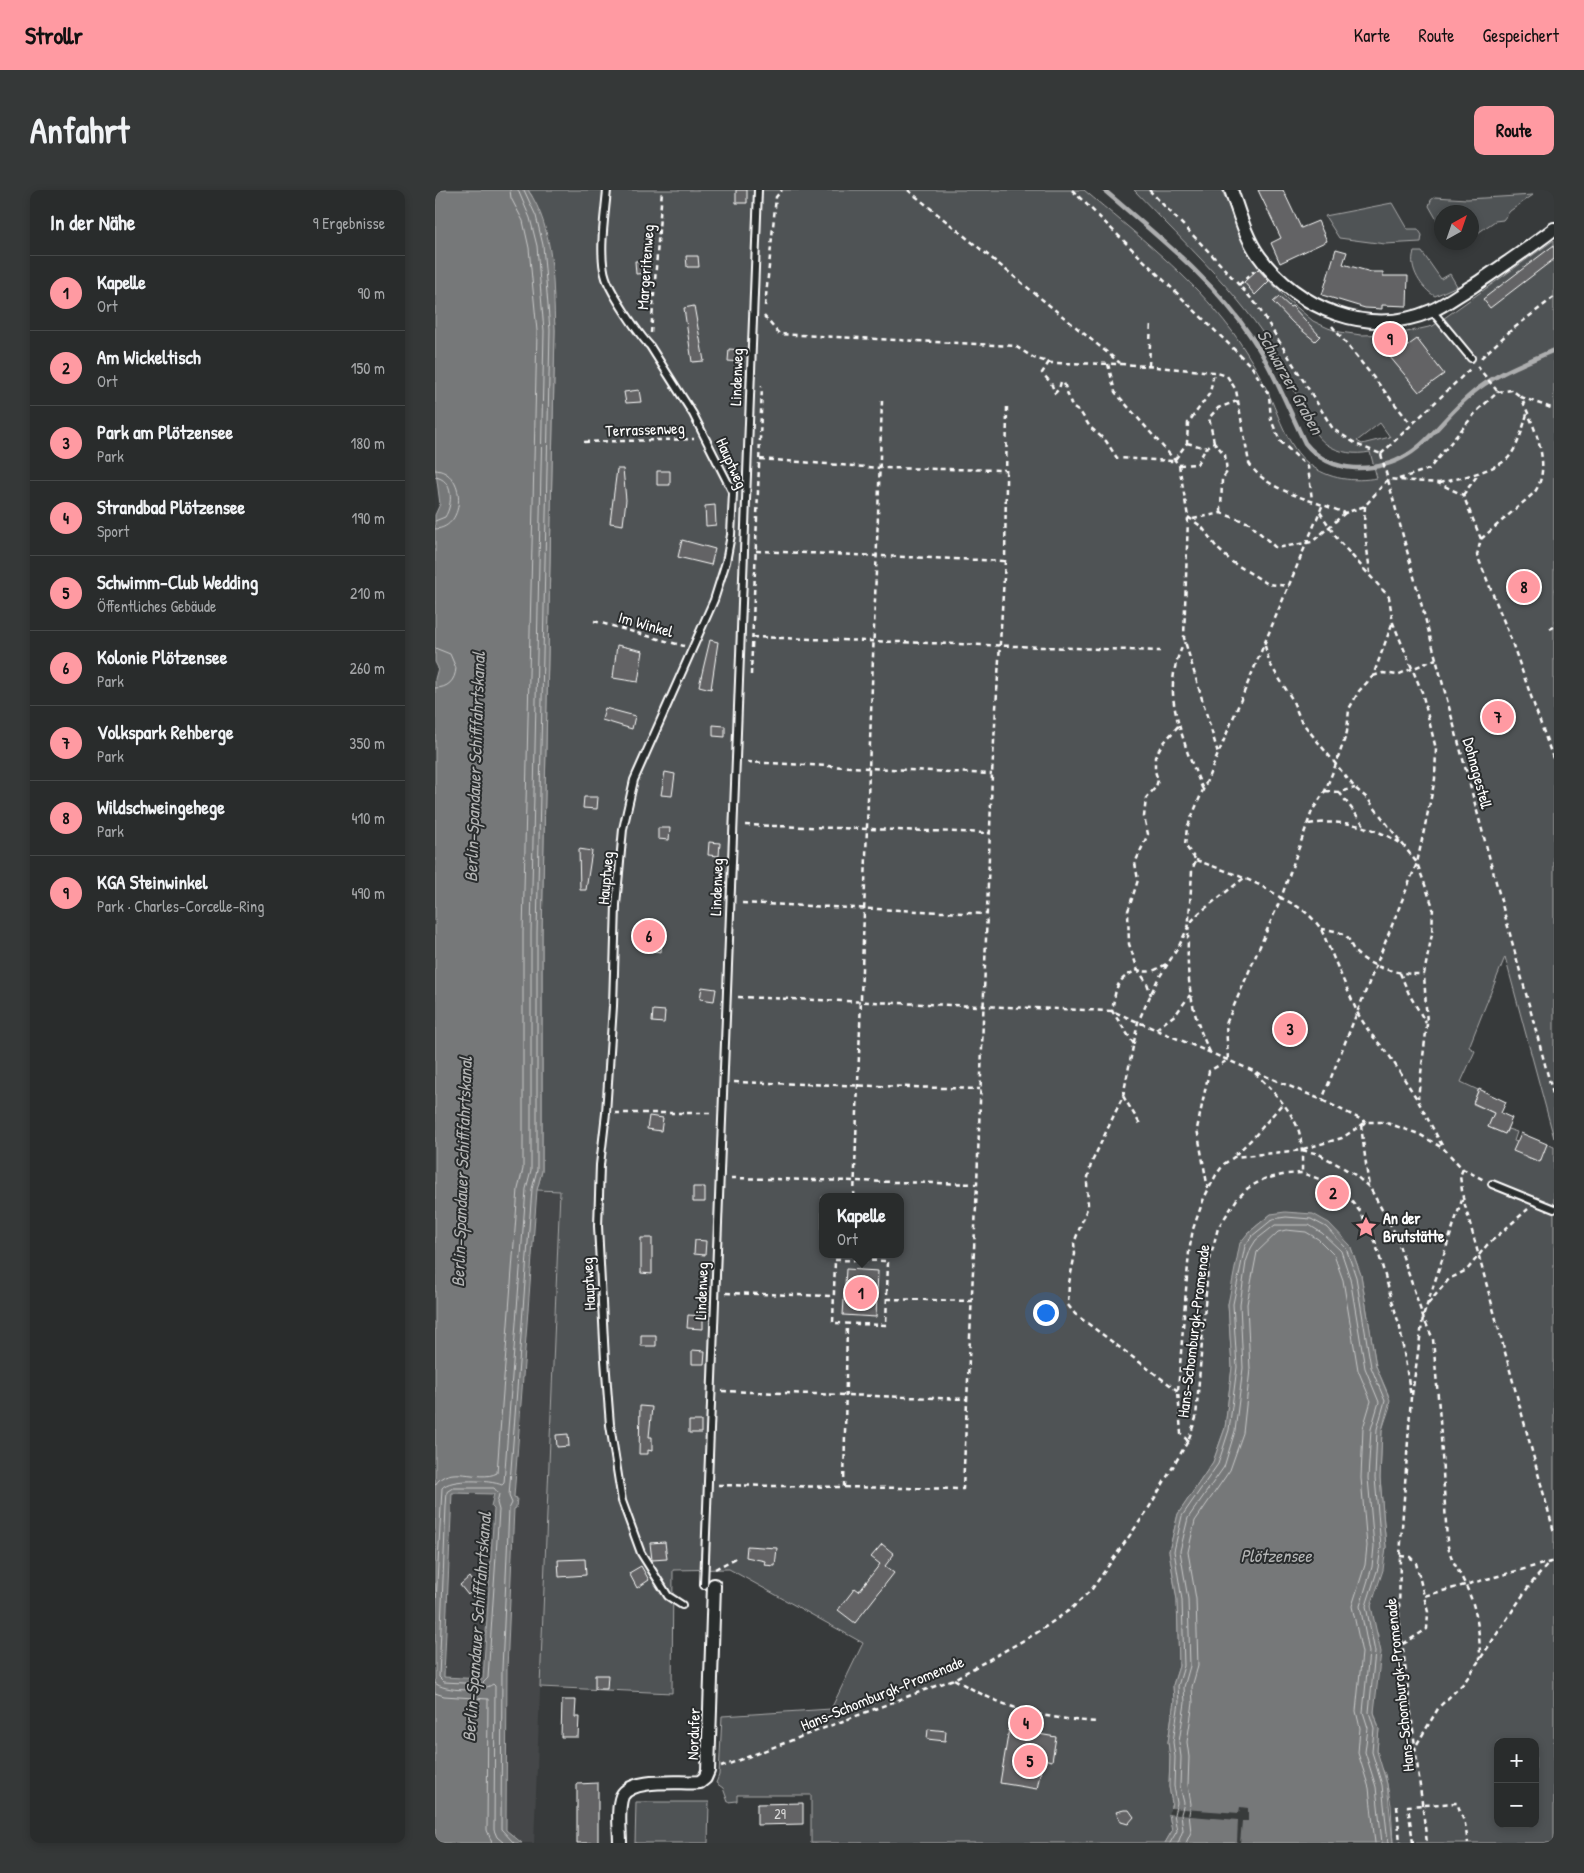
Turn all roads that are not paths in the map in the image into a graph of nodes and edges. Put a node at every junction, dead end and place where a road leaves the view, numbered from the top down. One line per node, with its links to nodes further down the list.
1 (607, 190): 7 (lane, Hauptweg)
2 (758, 190): 8 (lane, Lindenweg)
3 (1231, 190): 5 (street)
4 (1554, 229): 5 (street)
5 (1432, 311): 6 (lane)
6 (1473, 361)
7 (731, 535): 8 (lane); 12 (lane, Hauptweg)
8 (743, 536): 11 (lane, Lindenweg)
9 (1492, 1184): 10 (lane)
10 (1554, 1209)
11 (709, 1585): 13 (street, Nordufer)
12 (682, 1604)
13 (620, 1843)

